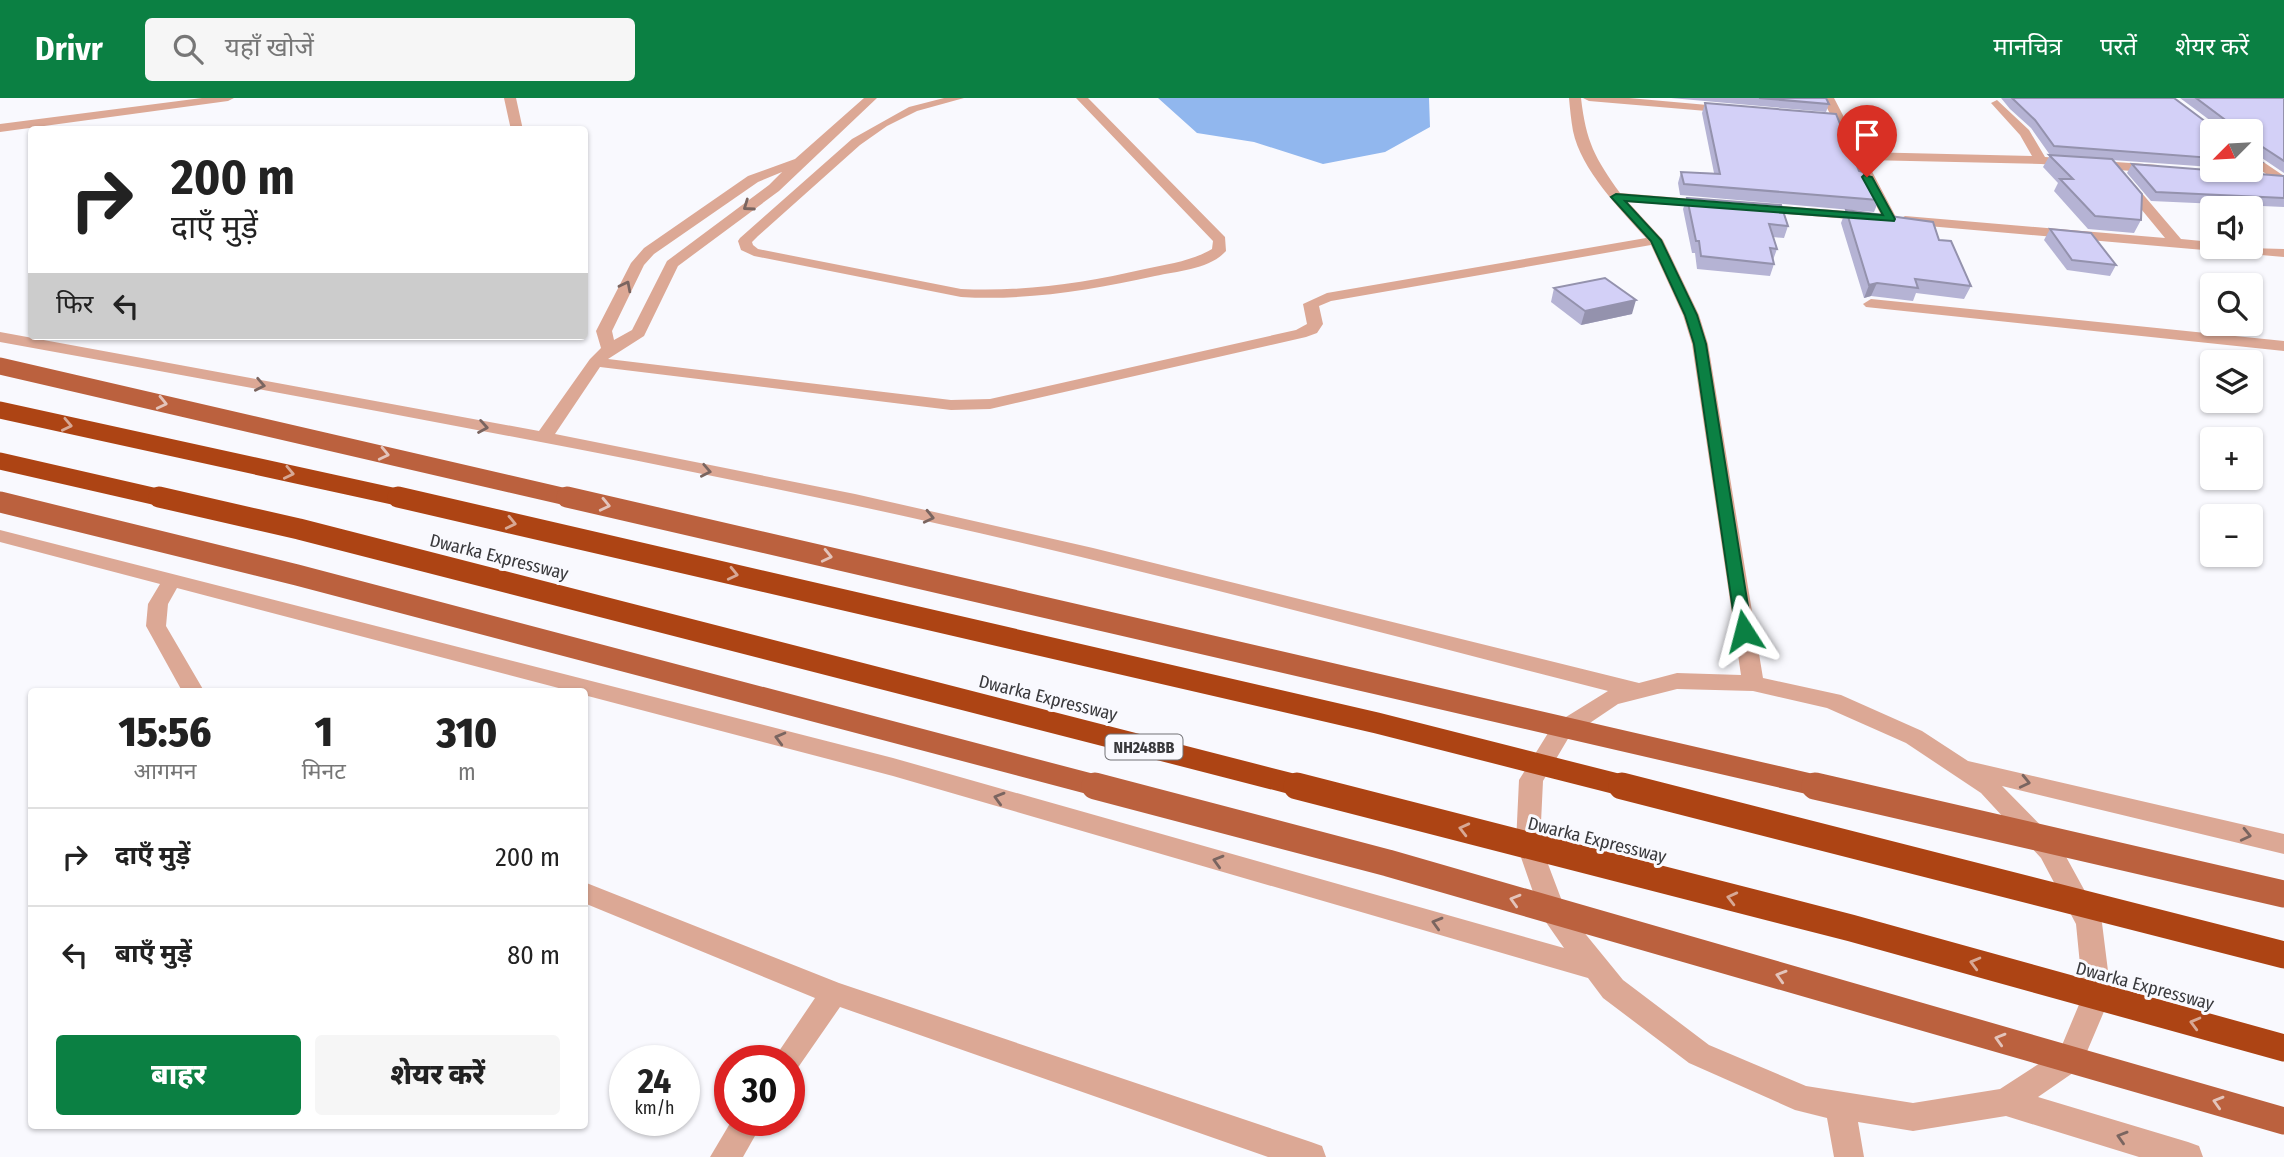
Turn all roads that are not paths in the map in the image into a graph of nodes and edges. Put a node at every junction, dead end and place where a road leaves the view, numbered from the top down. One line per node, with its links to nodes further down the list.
1 (228, 98): 14 (street)
2 (510, 98): 13 (street)
3 (871, 98): 15 (street)
4 (958, 98): 16 (street)
5 (1082, 98): 16 (street)
6 (1575, 98): 25 (street)
7 (1589, 98): 10 (street)
8 (1828, 98): 12 (street)
9 (1997, 103): 18 (street)
10 (1740, 111)
11 (1823, 118): 12 (street)
12 (1837, 120): 17 (street)
13 (516, 126)
14 (0, 128)
15 (828, 139): 16 (street); 19 (street)
16 (856, 142)
17 (1856, 156): 18 (street); 26 (street)
18 (2041, 160): 20 (street)
19 (799, 162): 35 (street, one-way to 35); 35 (street, one-way to 19)
20 (2110, 165): 22 (street); 28 (street)
21 (2263, 166): 24 (street)
22 (2175, 170)
23 (2263, 178): 24 (street)
24 (2283, 180)
25 (1616, 197): 26 (street); 27 (street)
26 (1890, 219): 28 (street)
27 (1656, 240): 36 (street); 44 (street)
28 (2177, 243): 29 (street)
29 (2200, 246)
30 (2263, 252): 31 (street)
31 (2283, 254)
32 (1871, 304): 34 (street)
33 (0, 337): 39 (street, one-way to 39)
34 (2284, 346)
35 (609, 349): 36 (street)
36 (596, 362): 39 (street)
37 (0, 366): 50 (main road, one-way to 50, bridge)
38 (0, 410): 51 (highway, Dwarka Expressway, one-way to 51, bridge)
39 (544, 438): 46 (street, one-way to 46)
40 (0, 461): 55 (highway, Dwarka Expressway / NH248BB, one-way to 40, bridge)
41 (0, 502): 58 (main road, one-way to 41, bridge)
42 (0, 536): 43 (street)
43 (172, 580): 45 (street); 52 (street, one-way to 43)
44 (1753, 683): 46 (street); 47 (street)
45 (191, 688)
46 (1639, 691): 52 (street)
47 (1958, 766): 48 (street, one-way to 48); 56 (street)
48 (2284, 844)
49 (588, 894): 53 (street)
50 (2284, 894)
51 (2284, 955)
52 (1597, 969): 57 (street)
53 (834, 993): 54 (street); 61 (street)
54 (798, 1045)
55 (2284, 1048)
56 (2006, 1102): 57 (street); 63 (street, one-way to 56)
57 (1840, 1106): 62 (street)
58 (2284, 1121)
59 (739, 1136): 60 (street)
60 (725, 1157)
61 (1311, 1157)
62 (1849, 1157)
63 (2188, 1157)

